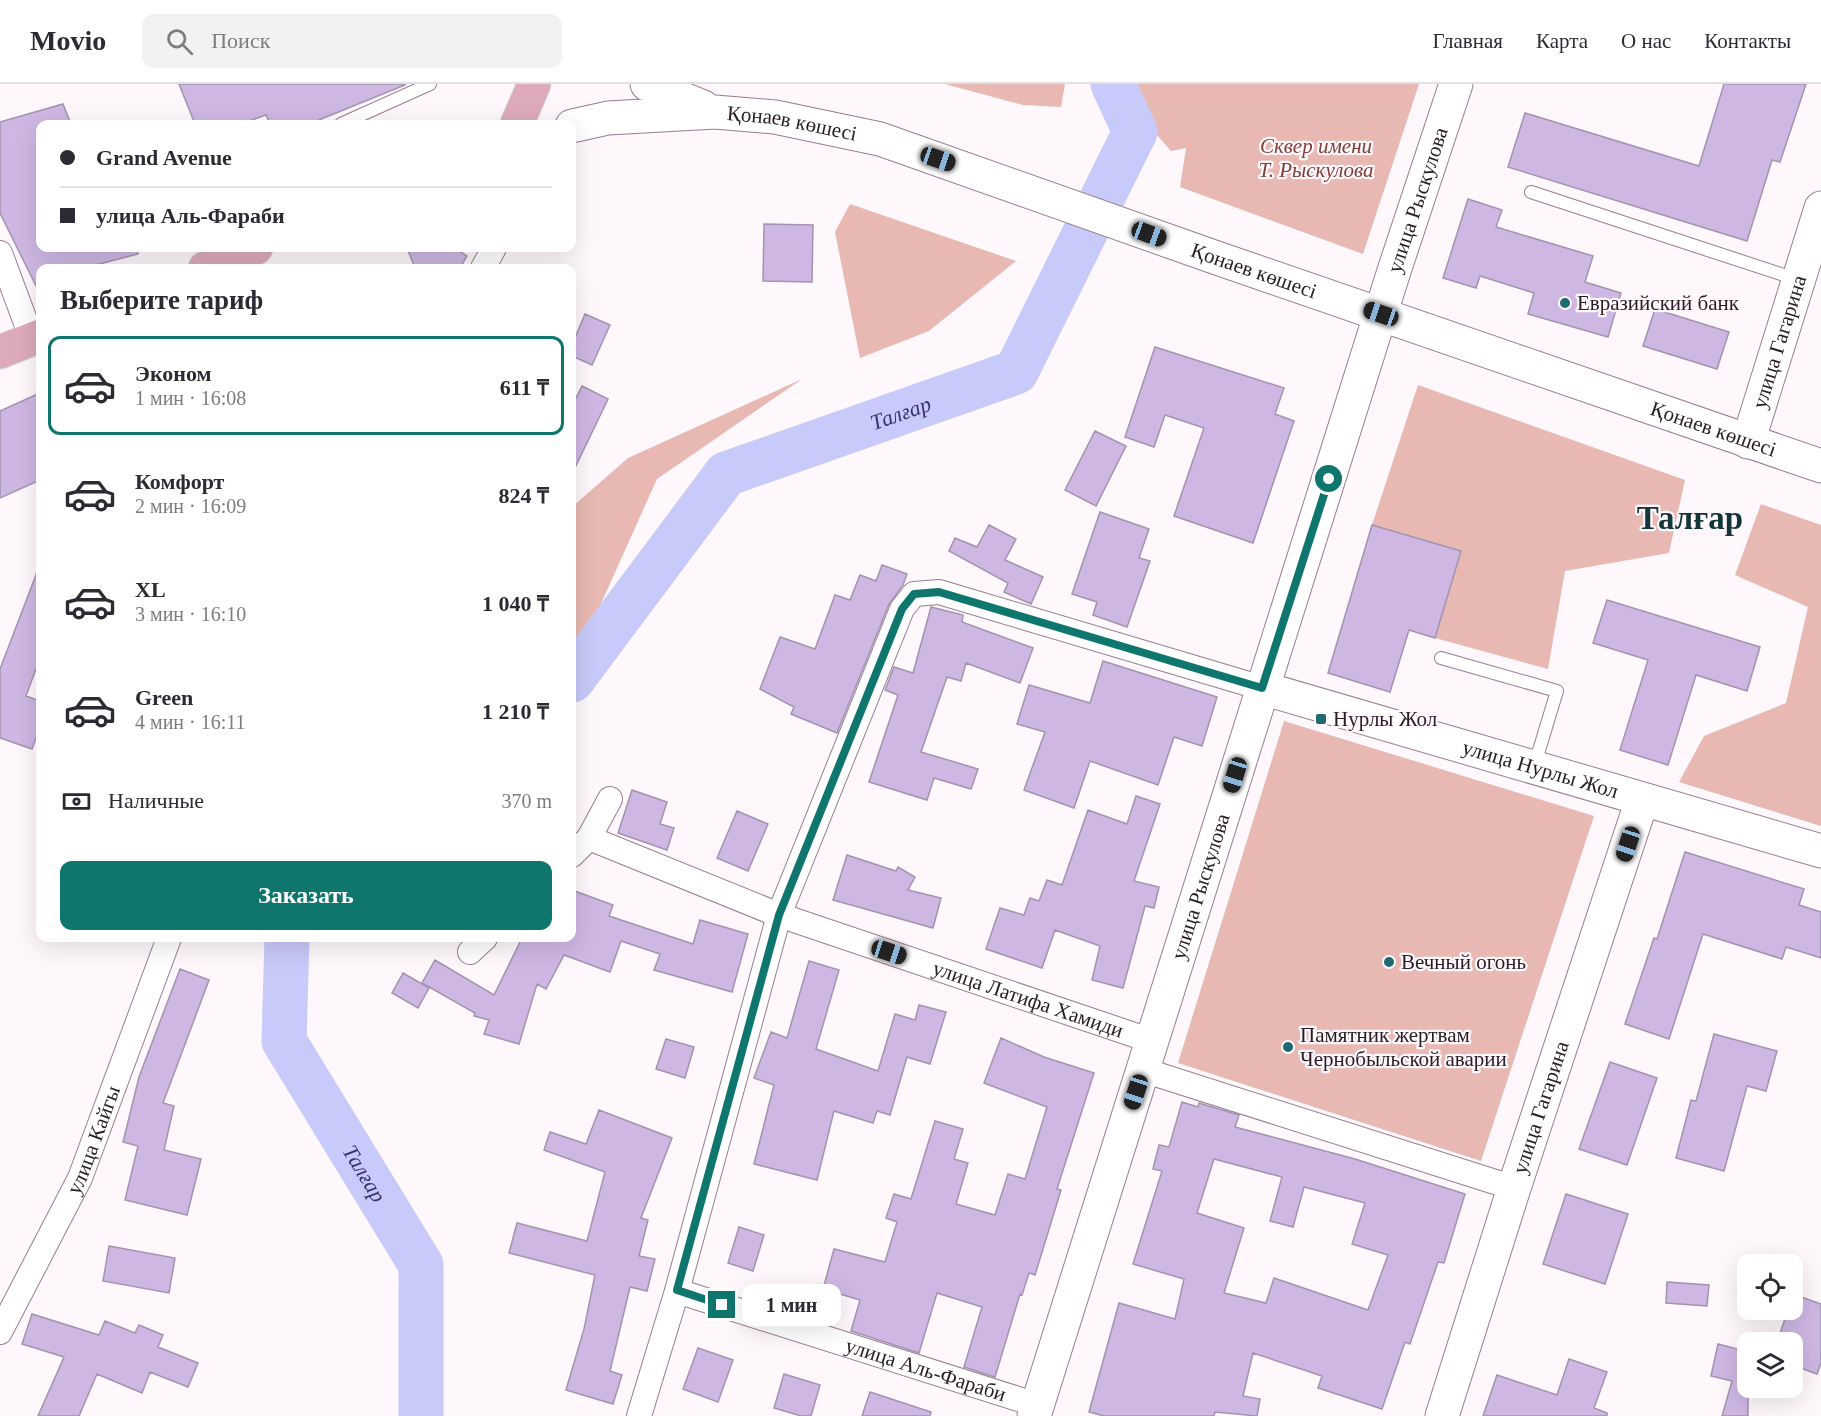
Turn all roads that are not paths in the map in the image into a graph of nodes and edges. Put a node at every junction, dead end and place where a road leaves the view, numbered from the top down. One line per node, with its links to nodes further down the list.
1 (430, 84): 6 (lane)
2 (534, 84): 7 (main road)
3 (647, 84): 5 (main road)
4 (1456, 84): 15 (main road, улица Рыскулова)
5 (715, 112): 8 (main road, Қонаев көшесі); 15 (main road, Қонаев көшесі)
6 (350, 120)
7 (519, 120)
8 (576, 125)
9 (1531, 192): 14 (lane)
10 (1821, 208): 14 (main road, улица Гагарина)
11 (246, 252): 13 (main road)
12 (0, 253): 16 (street)
13 (215, 264)
14 (1797, 279): 18 (main road, улица Гагарина)
15 (1381, 314): 18 (main road, Қонаев көшесі); 21 (main road, улица Рыскулова)
16 (36, 337): 17 (main road)
17 (0, 352)
18 (1749, 442): 19 (main road, Қонаев көшесі)
19 (1821, 466)
20 (1442, 658): 22 (lane)
21 (1262, 688): 22 (main road, улица Нурлы Жол); 28 (street, улица Нурлы Жол); 30 (main road, улица Рыскулова)
22 (1533, 768): 24 (main road, улица Нурлы Жол)
23 (610, 799): 25 (street)
24 (1642, 800): 27 (main road, улица Нурлы Жол); 31 (main road, улица Гагарина)
25 (589, 838): 26 (street); 28 (street, улица Латифа Хамиди)
26 (576, 851)
27 (1821, 851)
28 (779, 915): 30 (street, улица Латифа Хамиди); 32 (street)
29 (168, 942): 33 (street, улица Кайгы)
30 (1147, 1056): 31 (street, улица Латифа Хамиди); 34 (main road, улица Рыскулова)
31 (1514, 1188): 36 (main road, улица Гагарина)
32 (677, 1290): 34 (street, улица Аль-Фараби); 35 (street)
33 (0, 1332)
34 (1036, 1411)
35 (639, 1416)
36 (1442, 1416)

